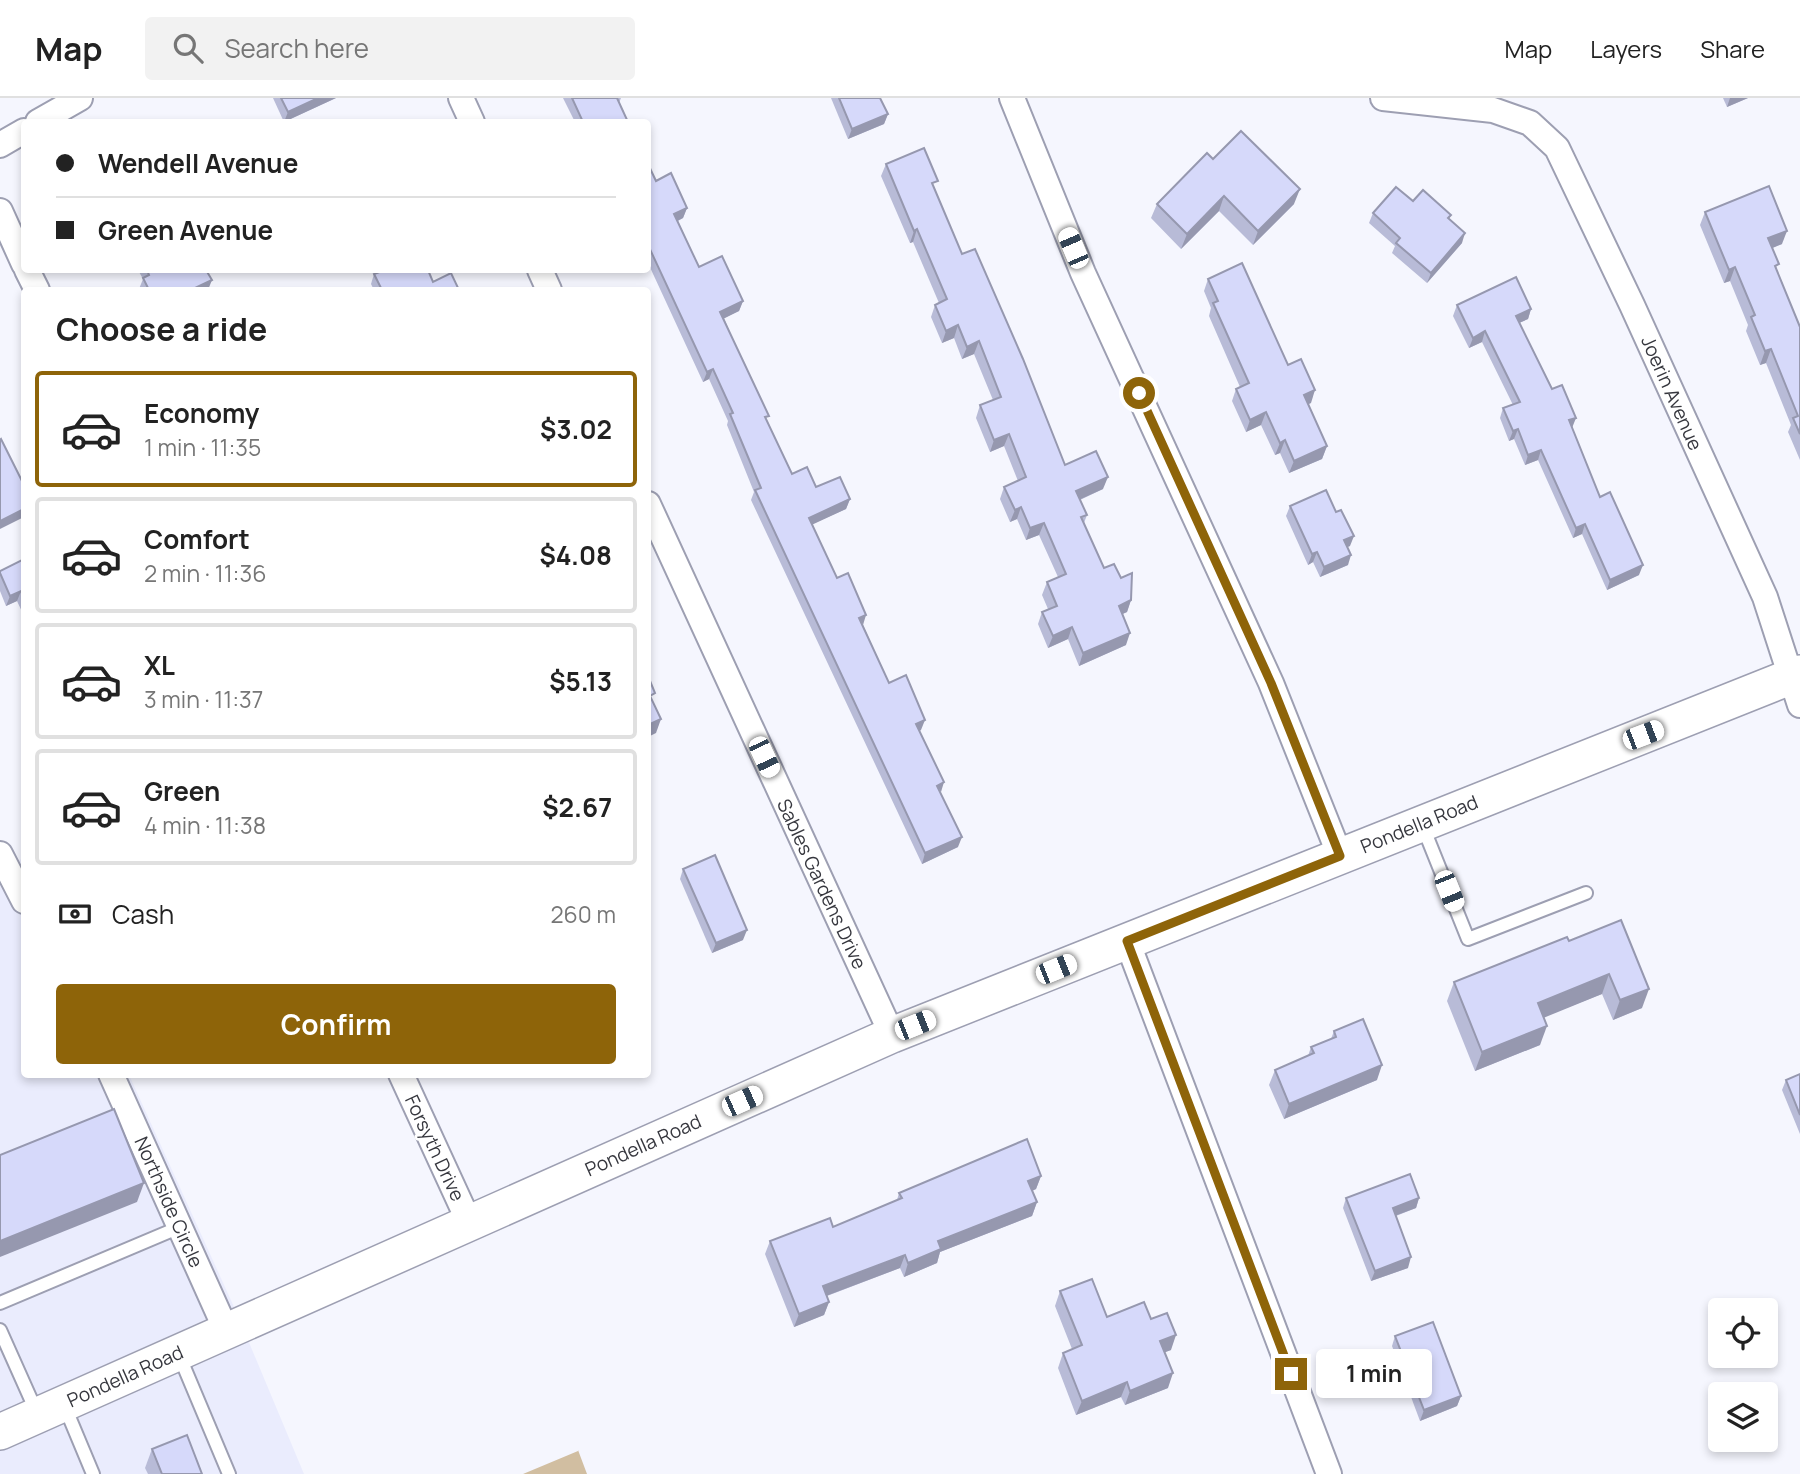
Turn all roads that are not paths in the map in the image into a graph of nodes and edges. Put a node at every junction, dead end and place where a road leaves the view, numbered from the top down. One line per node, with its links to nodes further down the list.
1 (80, 98): 5 (street)
2 (461, 98): 6 (street)
3 (1012, 98): 15 (street)
4 (1383, 98): 12 (street, Joerin Avenue)
5 (43, 119)
6 (471, 119)
7 (21, 133): 8 (street)
8 (0, 145)
9 (0, 211): 10 (street)
10 (21, 257)
11 (651, 511): 19 (street, Sables Gardens Drive)
12 (1797, 685): 13 (main road, Pondella Road)
13 (1422, 823): 15 (main road, Pondella Road); 16 (lane)
14 (0, 854): 17 (street)
15 (1340, 856): 18 (main road, Pondella Road)
16 (1586, 893)
17 (21, 895)
18 (1127, 941): 19 (main road, Pondella Road); 32 (street)
19 (892, 1035): 22 (main road, Pondella Road)
20 (113, 1078): 23 (street, Northside Circle)
21 (403, 1078): 22 (street, Forsyth Drive)
22 (469, 1222): 26 (main road, Pondella Road)
23 (180, 1227): 24 (lane); 26 (street, Northside Circle)
24 (0, 1303)
25 (0, 1330): 28 (lane)
26 (226, 1330): 27 (main road, Pondella Road)
27 (178, 1352): 28 (main road, Pondella Road); 31 (lane)
28 (50, 1409): 29 (main road, Pondella Road); 30 (lane)
29 (0, 1432)
30 (93, 1474)
31 (229, 1474)
32 (1329, 1474)

